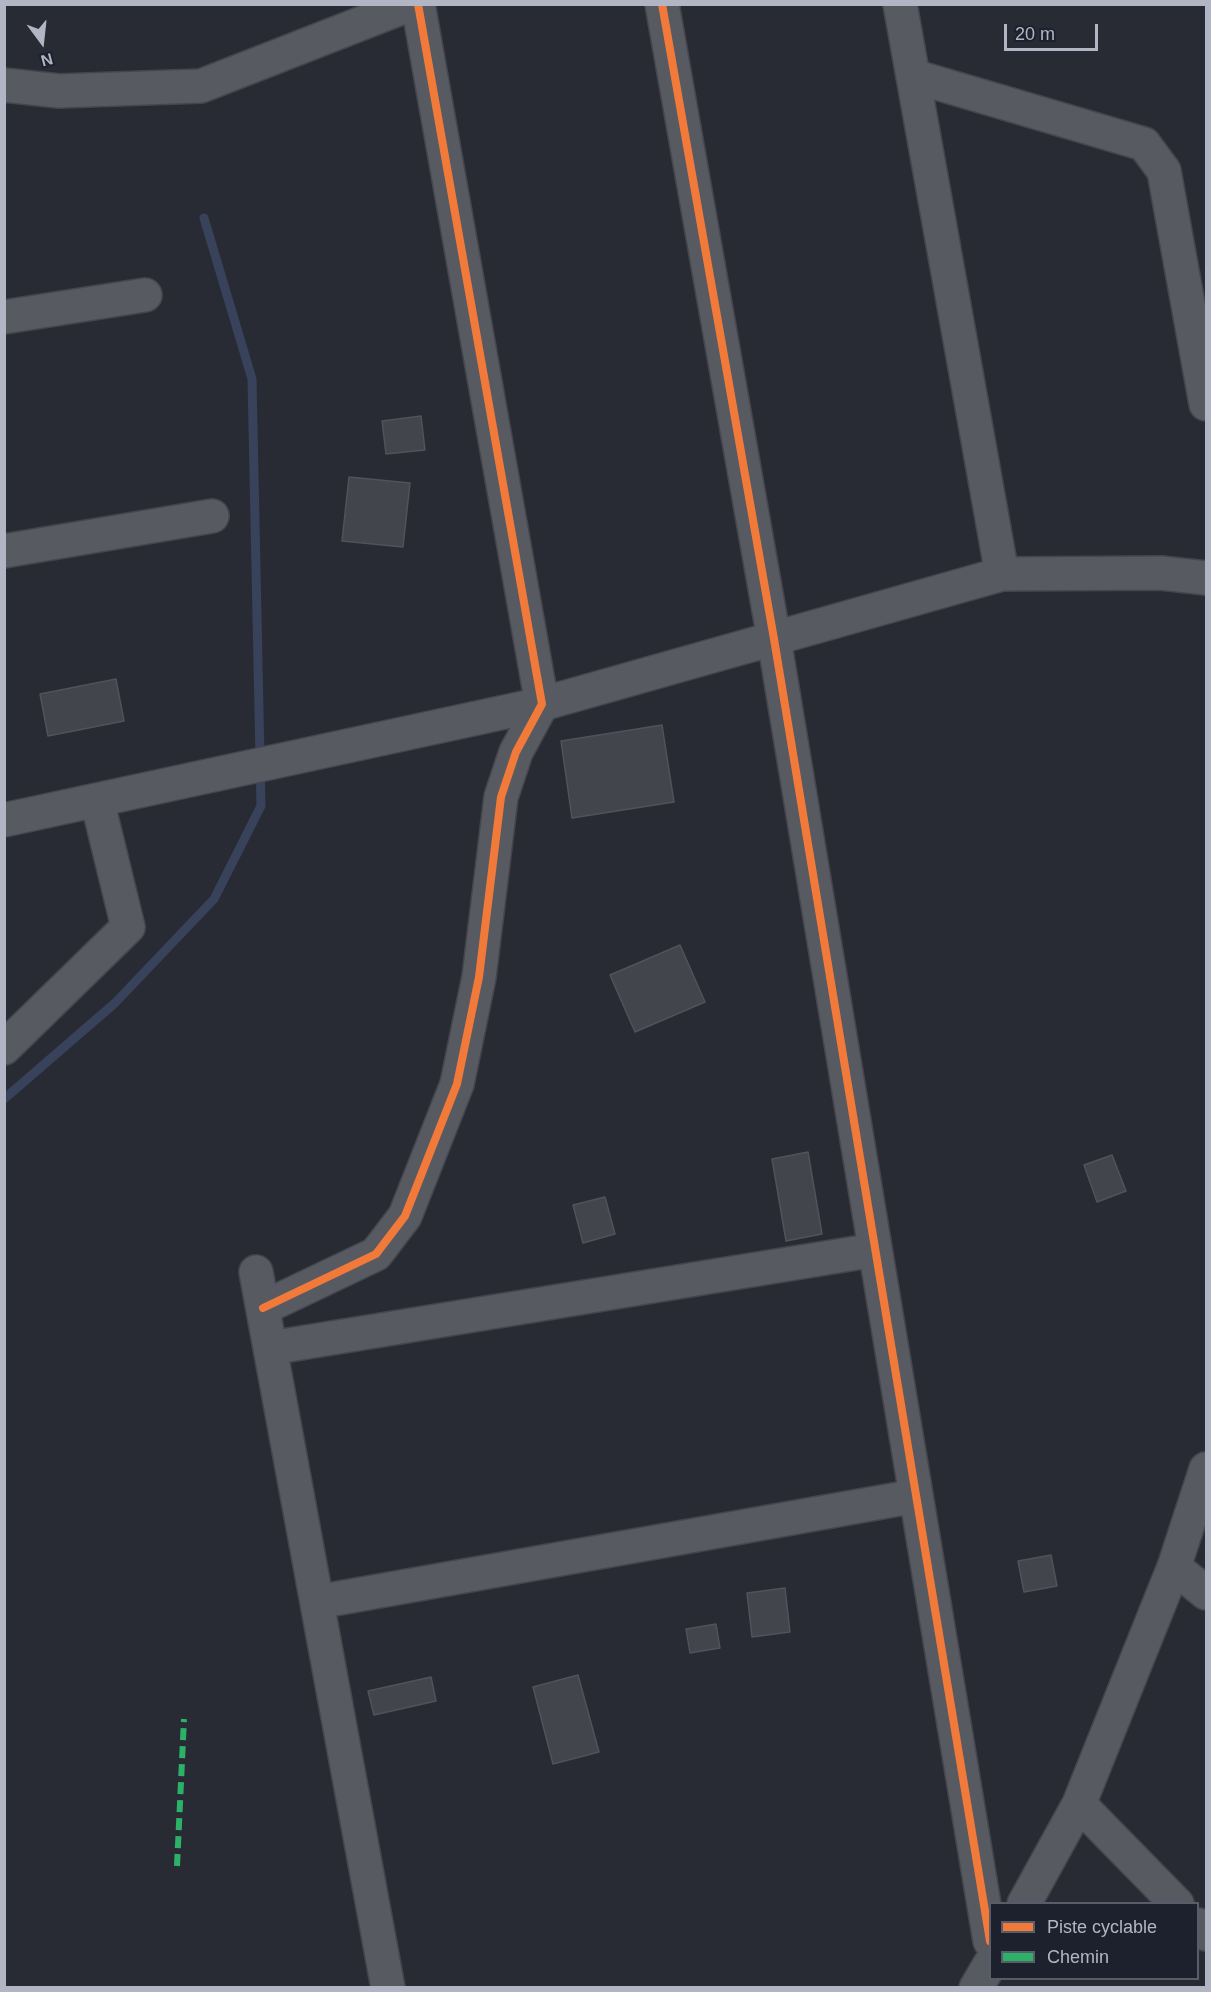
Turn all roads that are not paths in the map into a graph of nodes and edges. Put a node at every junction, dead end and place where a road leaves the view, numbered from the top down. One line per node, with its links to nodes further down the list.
1 (411, 4): 6 (street)
2 (418, 4): 15 (street)
3 (662, 4): 14 (street)
4 (900, 4): 5 (street)
5 (913, 76): 9 (street); 12 (street)
6 (4, 85)
7 (145, 294): 8 (street)
8 (4, 318)
9 (1206, 404)
10 (212, 516): 11 (street)
11 (4, 551)
12 (1002, 574): 13 (street); 14 (street)
13 (1206, 579)
14 (774, 639): 15 (street); 19 (street)
15 (542, 704): 16 (street); 21 (street)
16 (97, 800): 17 (street); 18 (street)
17 (4, 820)
18 (4, 1048)
19 (875, 1250): 22 (street); 24 (street)
20 (256, 1272): 21 (street)
21 (263, 1308): 22 (street)
22 (270, 1348): 27 (street)
23 (1206, 1469): 25 (street)
24 (916, 1496): 27 (street); 31 (street)
25 (1174, 1568): 26 (street); 28 (street)
26 (1206, 1593)
27 (317, 1602): 33 (street)
28 (1079, 1804): 29 (street); 30 (street)
29 (1025, 1902)
30 (1175, 1902)
31 (989, 1935)
32 (989, 1966): 34 (street)
33 (388, 1988)
34 (976, 1988)

